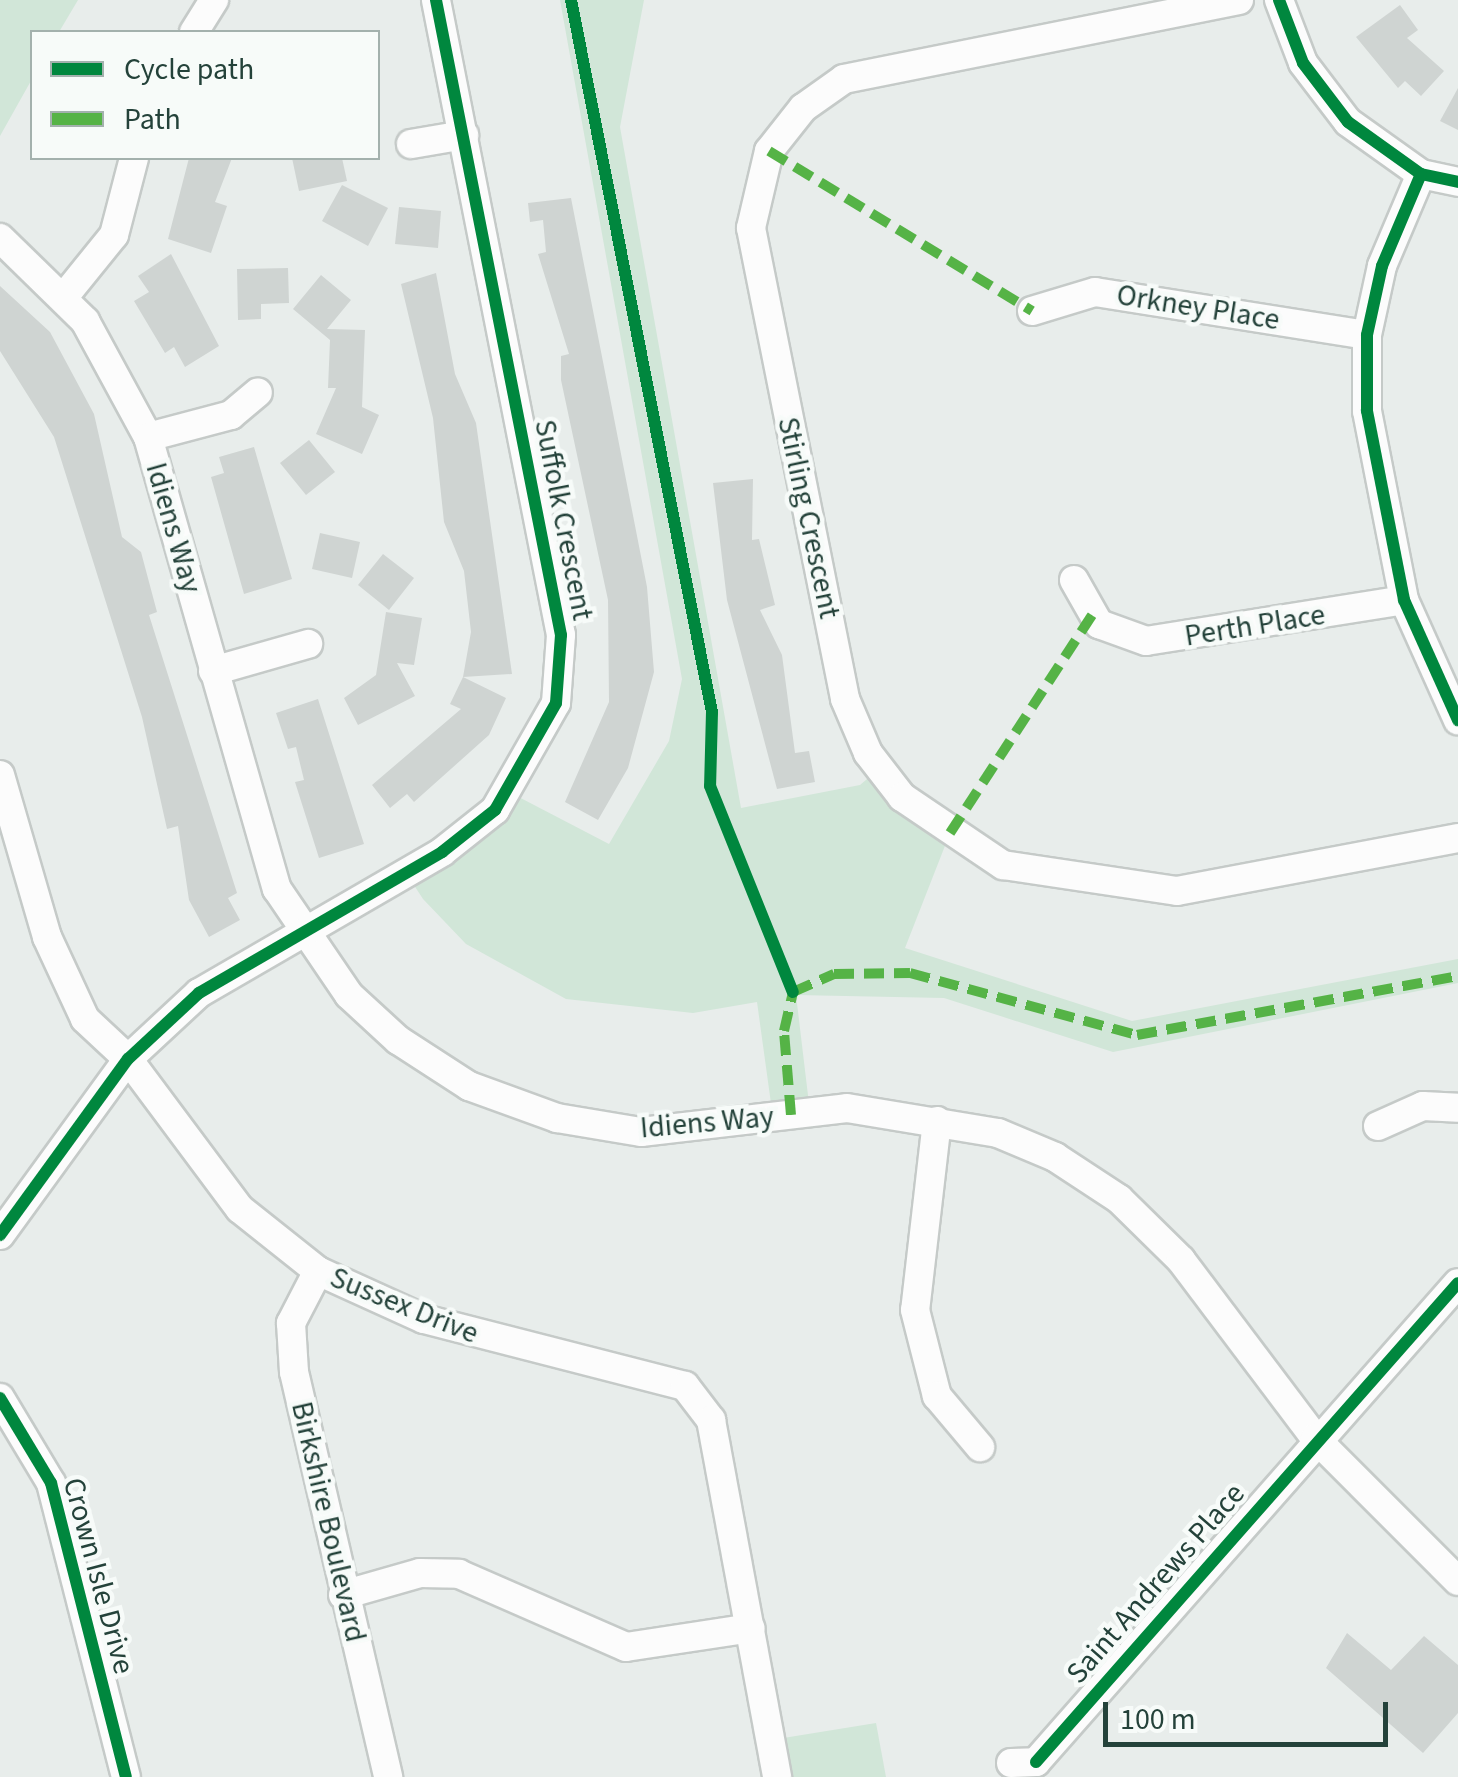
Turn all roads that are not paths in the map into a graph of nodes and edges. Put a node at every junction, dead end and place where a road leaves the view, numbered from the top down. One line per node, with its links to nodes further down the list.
1 (214, 0): 5 (street)
2 (436, 0): 6 (street, Suffolk Crescent)
3 (1239, 0): 23 (street, Stirling Crescent)
4 (1278, 0): 9 (street)
5 (195, 30)
6 (464, 135): 7 (street); 24 (street, Suffolk Crescent)
7 (411, 144)
8 (133, 160): 12 (street)
9 (1421, 174): 10 (street); 14 (street)
10 (1458, 182)
11 (0, 238): 12 (street, Idiens Way)
12 (62, 298): 16 (street, Idiens Way)
13 (1032, 311): 14 (street, Orkney Place)
14 (1367, 334): 18 (street)
15 (258, 392): 16 (street)
16 (148, 437): 20 (street, Idiens Way)
17 (1074, 580): 18 (street, Perth Place)
18 (1404, 600): 21 (street)
19 (308, 644): 20 (street)
20 (214, 671): 24 (street, Idiens Way)
21 (1458, 720)
22 (0, 775): 25 (street, Sussex Drive)
23 (1458, 838)
24 (300, 929): 25 (street, Suffolk Crescent); 27 (street, Idiens Way)
25 (128, 1059): 29 (street, Suffolk Crescent); 30 (street, Sussex Drive)
26 (1458, 1108): 28 (street)
27 (937, 1121): 33 (street, Idiens Way); 34 (street)
28 (1378, 1126)
29 (0, 1235)
30 (318, 1271): 36 (street, Birkshire Boulevard); 37 (street, Sussex Drive)
31 (1458, 1283): 33 (street, Saint Andrews Place)
32 (0, 1398): 39 (street, Crown Isle Drive)
33 (1315, 1438): 35 (street, Idiens Way); 38 (street, Saint Andrews Place)
34 (980, 1447)
35 (1458, 1582)
36 (344, 1595): 37 (street); 40 (street, Birkshire Boulevard)
37 (751, 1628): 41 (street, Sussex Drive)
38 (1012, 1763)
39 (126, 1777)
40 (388, 1777)
41 (778, 1777)

